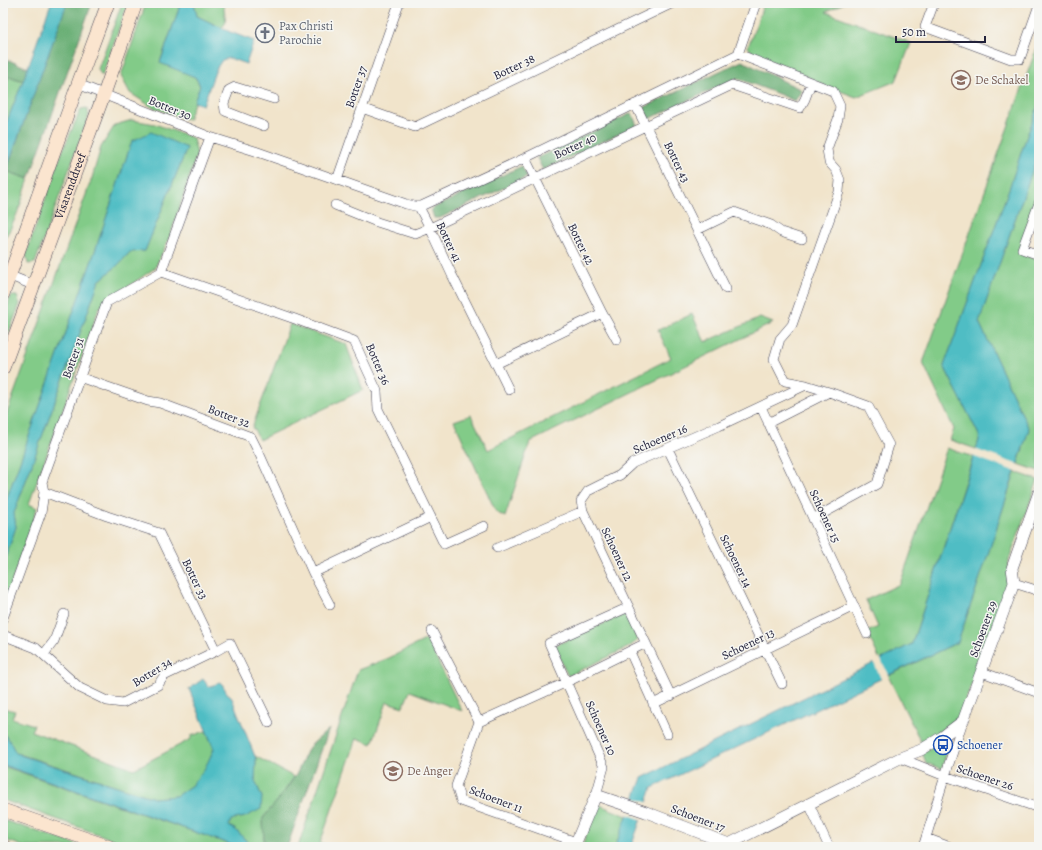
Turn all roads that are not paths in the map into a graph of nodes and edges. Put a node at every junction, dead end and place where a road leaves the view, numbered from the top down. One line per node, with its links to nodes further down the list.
1 (108, 3): 10 (main road)
2 (136, 3): 11 (main road, Visarenddreef)
3 (399, 3): 14 (street, Botter 37)
4 (673, 3): 14 (street, Botter 38)
5 (756, 3): 8 (street)
6 (934, 3): 7 (street)
7 (1039, 5)
8 (738, 54): 9 (street); 13 (street, Botter 40)
9 (811, 83): 16 (street, Botter 40); 38 (street)
10 (78, 84): 11 (street, Botter 30); 29 (main road)
11 (104, 94): 17 (street, Botter 30); 30 (main road, Visarenddreef)
12 (274, 99): 15 (street)
13 (635, 104): 16 (street, Botter 43); 18 (street, Botter 40)
14 (362, 108): 20 (street, Botter 37)
15 (264, 126)
16 (646, 126): 19 (street, Botter 40); 25 (street, Botter 43)
17 (210, 137): 20 (street, Botter 30); 28 (street)
18 (525, 158): 19 (street, Botter 42); 23 (street, Botter 40)
19 (535, 178): 24 (street, Botter 40); 33 (street, Botter 42)
20 (337, 180): 23 (street)
21 (1039, 203): 27 (street)
22 (335, 205): 24 (street, Botter 40)
23 (419, 207): 24 (street, Botter 41)
24 (430, 228): 35 (street, Botter 41)
25 (697, 230): 26 (street); 31 (street, Botter 43)
26 (802, 240)
27 (1039, 255)
28 (161, 272): 37 (street, Botter 31); 49 (street, Botter 36)
29 (6, 275): 30 (street); 32 (main road)
30 (33, 284): 36 (main road, Visarenddreef)
31 (726, 289)
32 (3, 294)
33 (602, 313): 34 (street, Botter 42); 35 (street)
34 (617, 340)
35 (496, 364): 40 (street, Botter 41)
36 (3, 368)
37 (79, 377): 46 (street, Botter 31); 53 (street, Botter 32)
38 (785, 381): 39 (street); 42 (street)
39 (806, 385): 41 (street); 42 (street, Schoener 16)
40 (508, 390)
41 (829, 392): 44 (street); 50 (street)
42 (781, 398): 43 (street, Schoener 16)
43 (760, 407): 44 (street, Schoener 15); 45 (street, Schoener 16)
44 (768, 423): 50 (street, Schoener 15)
45 (668, 449): 48 (street, Schoener 16); 65 (street, Schoener 14)
46 (44, 492): 60 (street, Botter 31); 66 (street, Botter 33)
47 (1039, 492): 54 (street, Schoener 29)
48 (583, 511): 52 (street); 58 (street, Schoener 12)
49 (431, 517): 51 (street, Botter 36); 53 (street)
50 (813, 519): 57 (street, Schoener 15)
51 (484, 526)
52 (497, 548)
53 (313, 573): 56 (street, Botter 32)
54 (1014, 583): 55 (street); 69 (street, Schoener 29)
55 (1039, 591)
56 (330, 605)
57 (854, 606): 62 (street, Schoener 15); 65 (street, Schoener 13)
58 (629, 608): 64 (street, Schoener 12); 70 (street, Schoener 10)
59 (64, 614): 68 (street)
60 (3, 618)
61 (432, 631): 76 (street)
62 (867, 634)
63 (3, 635): 68 (street, Botter 34)
64 (646, 643): 67 (street); 73 (street, Schoener 12)
65 (766, 649): 71 (street, Schoener 14); 73 (street, Schoener 13)
66 (216, 651): 68 (street, Botter 34); 77 (street)
67 (630, 652): 70 (street); 74 (street)
68 (44, 654)
69 (982, 672): 72 (street); 75 (street, Schoener 29)
70 (567, 682): 76 (street); 81 (street, Schoener 10)
71 (782, 684)
72 (1039, 693)
73 (671, 696): 74 (street, Schoener 13)
74 (653, 704): 78 (street)
75 (963, 721): 79 (street, Schoener 17); 80 (street, Schoener 29)
76 (479, 722): 86 (street, Schoener 11)
77 (269, 723)
78 (667, 734)
79 (900, 758): 80 (street, Schoener 26); 82 (street, Schoener 17)
80 (945, 776): 83 (street, Schoener 26); 85 (street, Schoener 29)
81 (596, 795): 86 (street, Schoener 10); 87 (street, Schoener 17)
82 (809, 804): 87 (street, Schoener 17); 89 (street)
83 (1039, 808)
84 (3, 810): 88 (main road)
85 (924, 843): 90 (street)
86 (575, 844)
87 (728, 845)
88 (110, 847)
89 (829, 847)
90 (950, 847)

